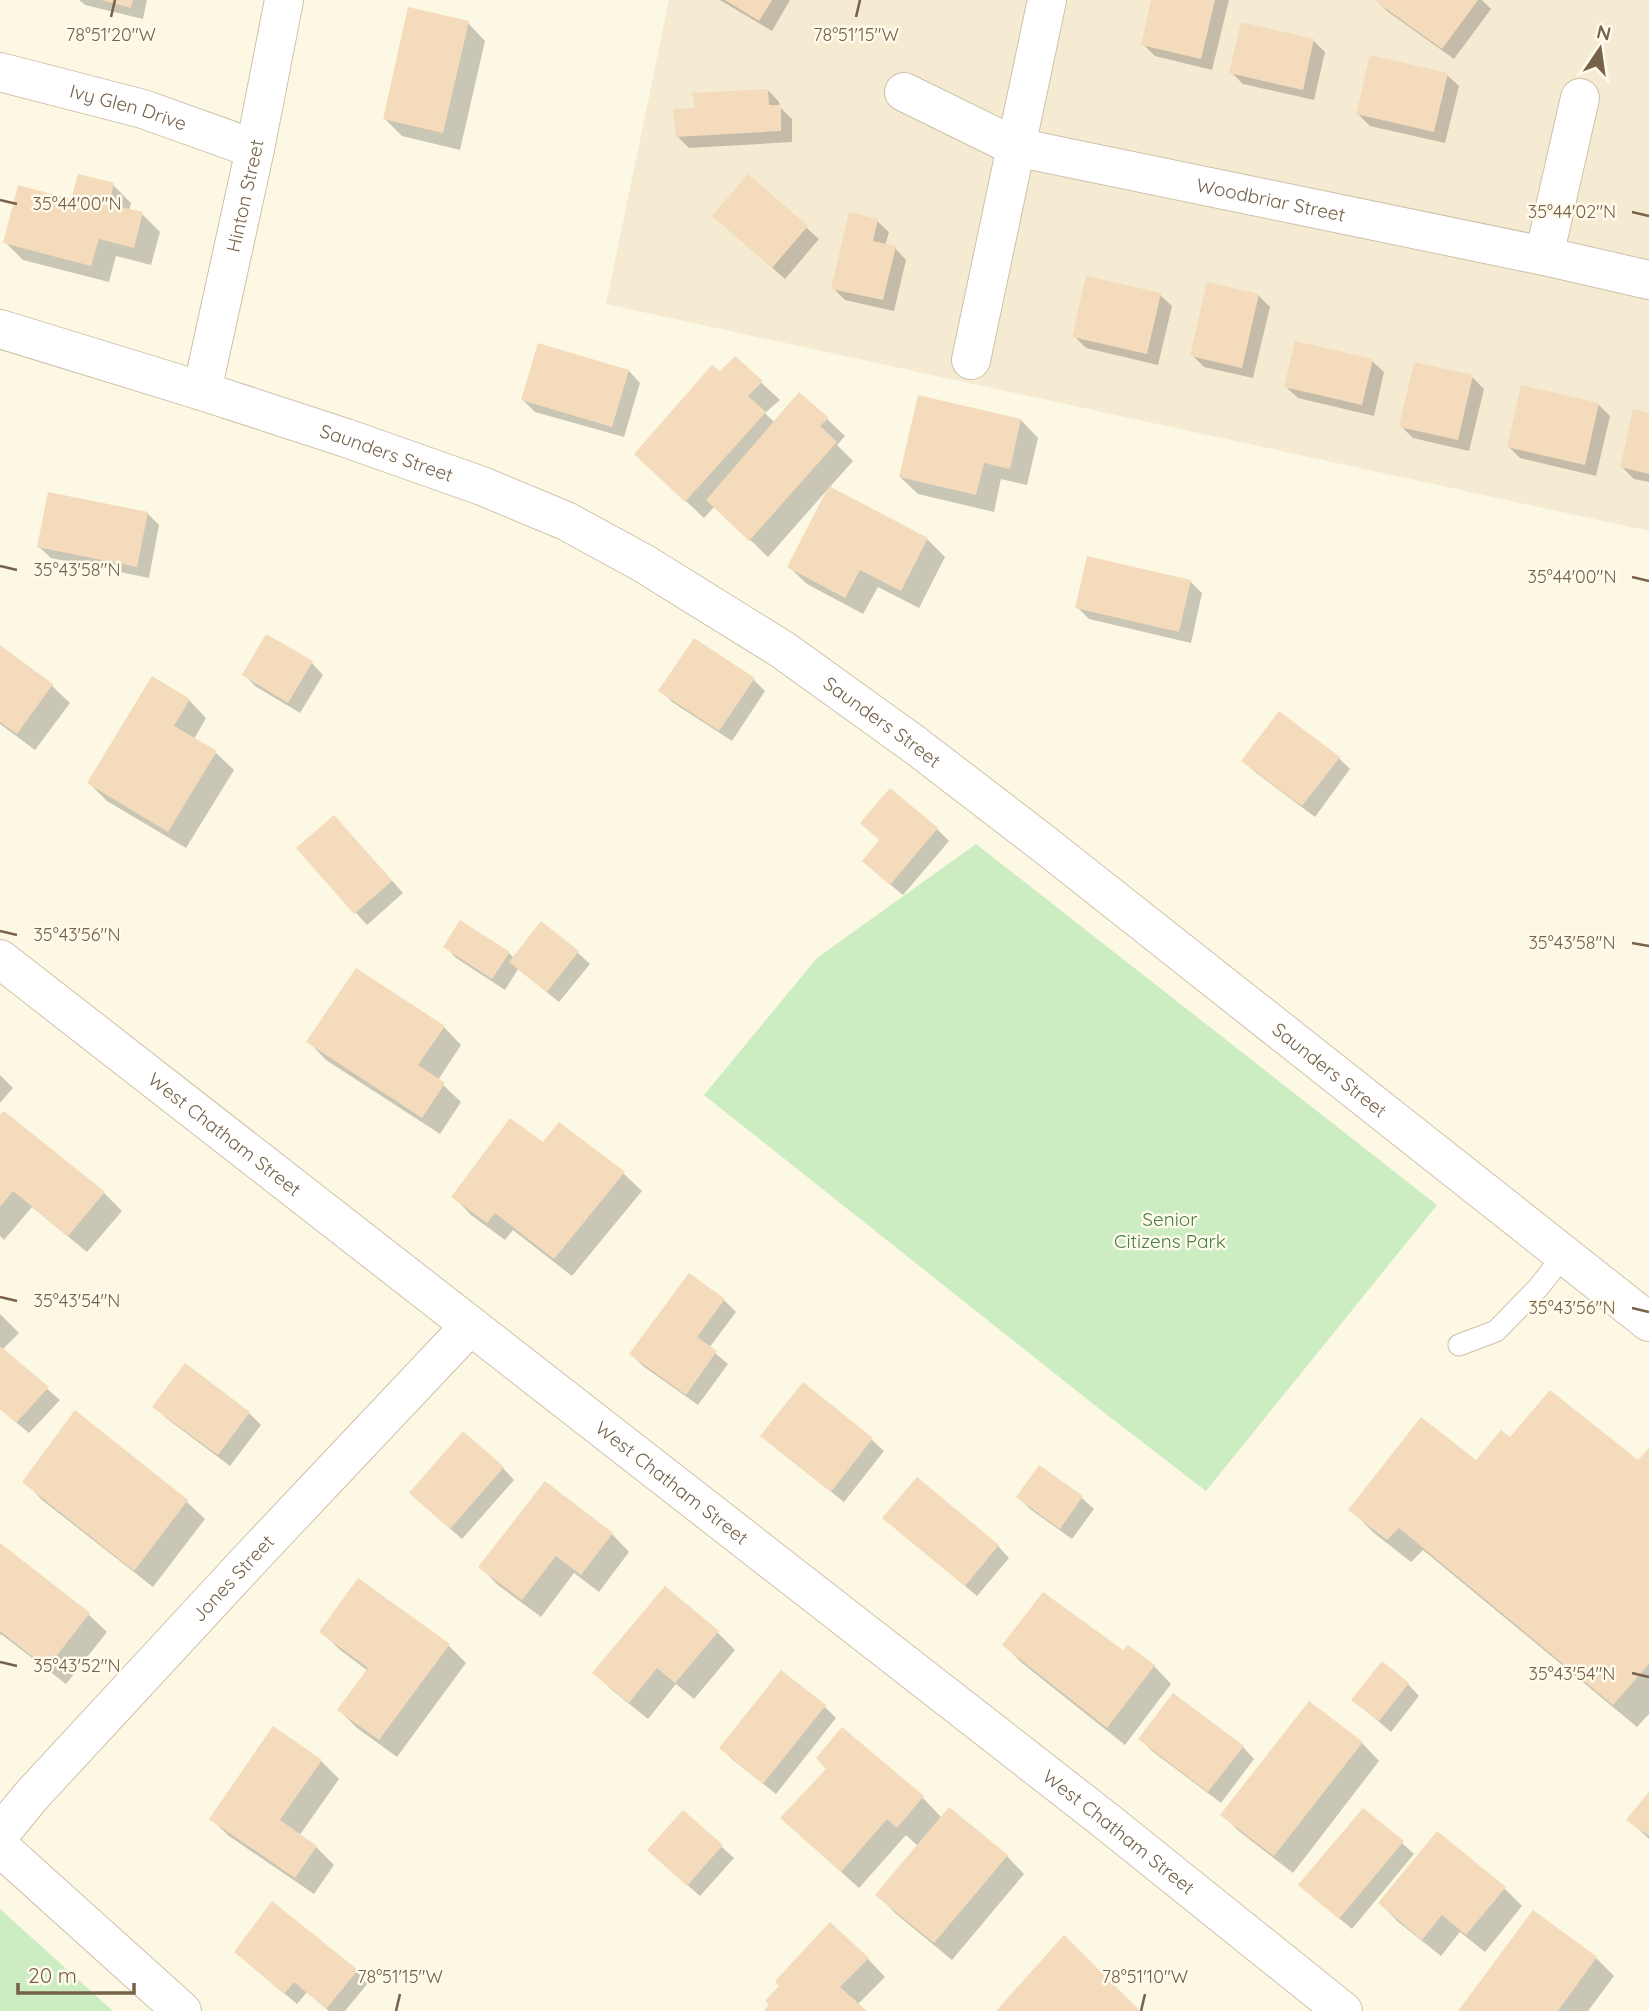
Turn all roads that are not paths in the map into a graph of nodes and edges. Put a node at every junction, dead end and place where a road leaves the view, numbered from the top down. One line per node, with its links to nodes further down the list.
1 (284, 0): 7 (street, Hinton Street)
2 (1047, 0): 6 (street)
3 (0, 72): 7 (street, Ivy Glen Drive)
4 (904, 92): 6 (street, Woodbriar Street)
5 (1580, 98): 8 (street)
6 (1016, 147): 8 (street, Woodbriar Street); 11 (street)
7 (255, 149): 12 (street, Hinton Street)
8 (1544, 256): 9 (street, Woodbriar Street)
9 (1649, 281)
10 (0, 329): 12 (street, Saunders Street)
11 (971, 360)
12 (202, 391): 14 (street, Saunders Street)
13 (0, 959): 16 (street, West Chatham Street)
14 (1564, 1255): 15 (street, Saunders Street); 17 (lane)
15 (1649, 1322)
16 (470, 1326): 18 (street, Jones Street); 21 (street, West Chatham Street)
17 (1459, 1345)
18 (0, 1834)
19 (0, 1847): 20 (street)
20 (182, 2011)
21 (1343, 2011)

